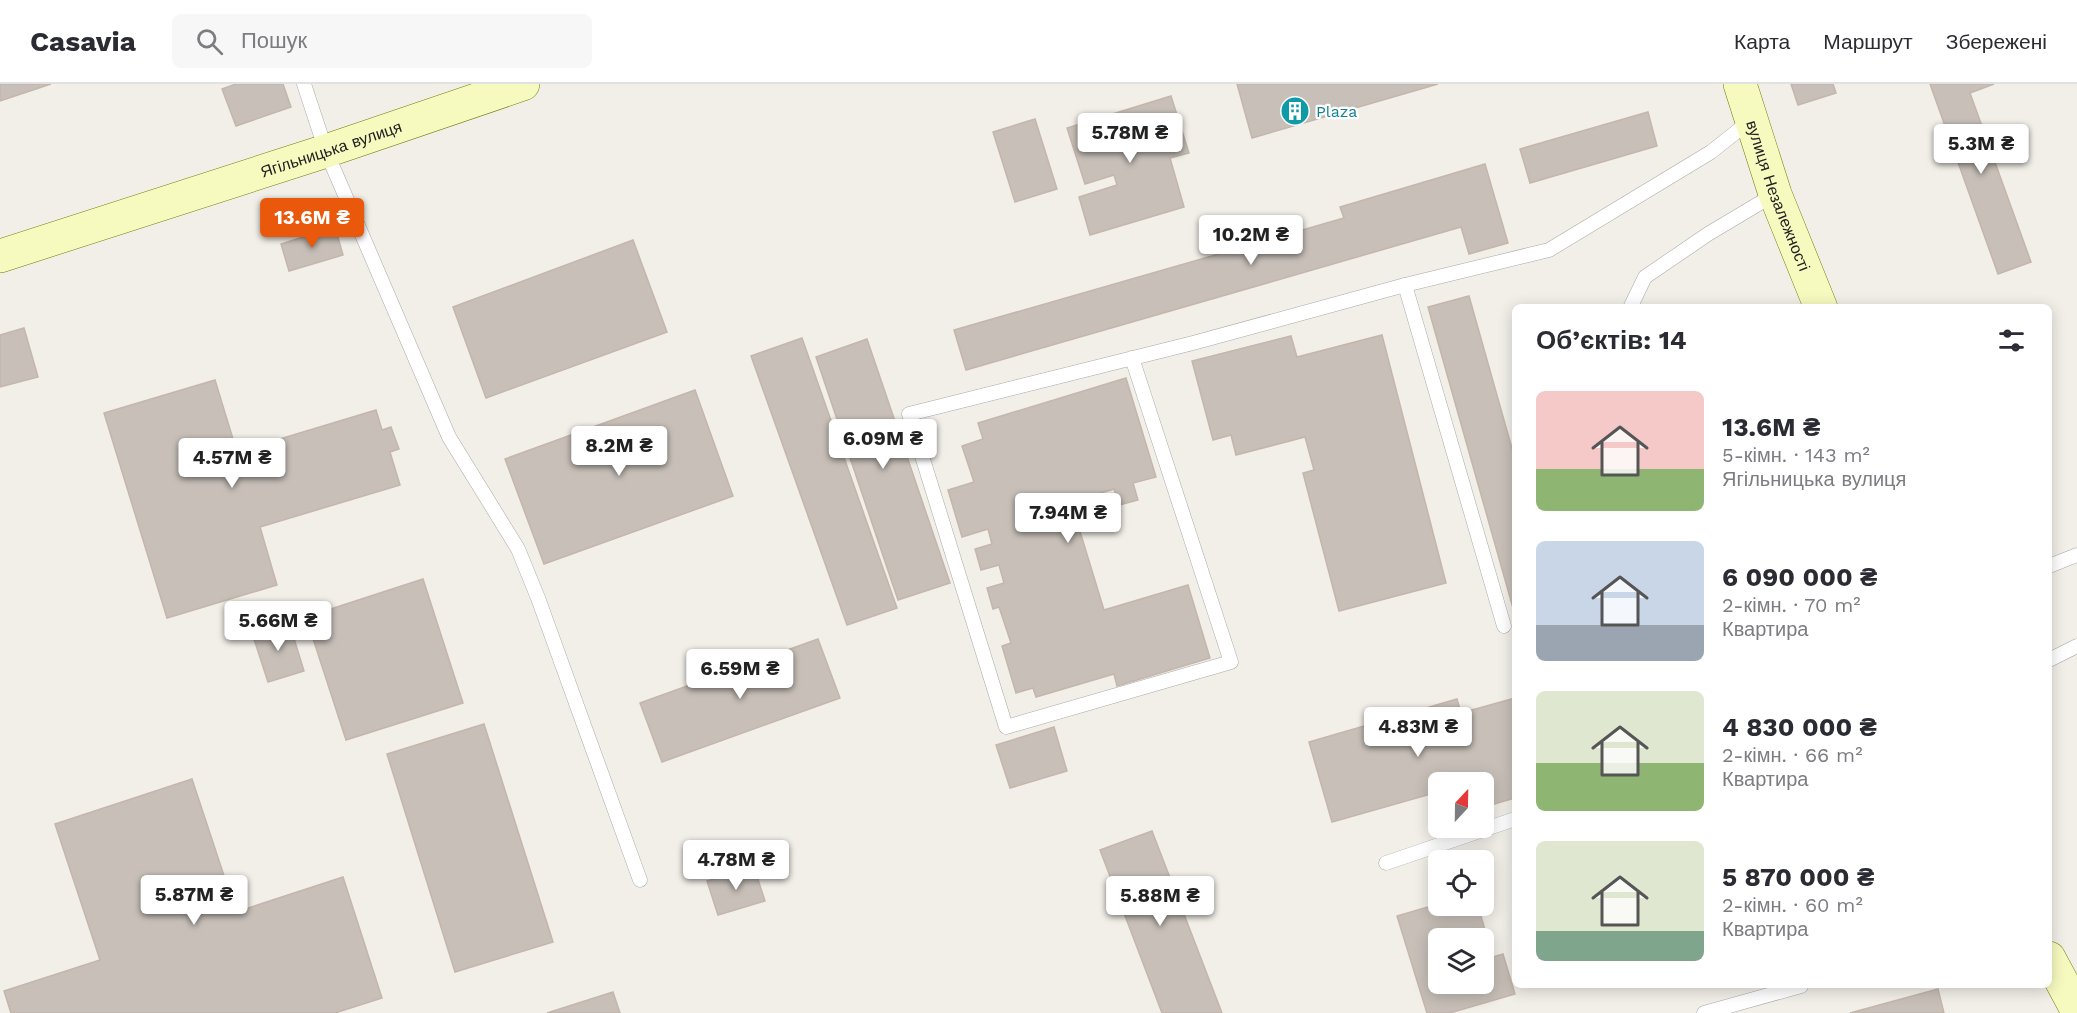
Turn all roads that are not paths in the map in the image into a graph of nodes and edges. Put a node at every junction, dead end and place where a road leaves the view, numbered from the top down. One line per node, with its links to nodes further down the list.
1 (304, 84): 5 (lane)
2 (524, 84): 5 (main road, Ягільницька вулиця)
3 (1740, 84): 4 (main road, вулиця Незалежності)
4 (1750, 121): 6 (main road, вулиця Незалежності); 8 (lane)
5 (326, 151): 7 (main road, Ягільницька вулиця); 19 (lane)
6 (1775, 194): 9 (lane); 10 (main road, вулиця Незалежності)
7 (0, 256)
8 (1405, 285): 11 (lane); 14 (lane)
9 (1632, 304)
10 (1819, 304)
11 (1132, 358): 11 (lane)
12 (2077, 555): 13 (lane)
13 (2052, 565)
14 (1504, 626)
15 (2077, 646): 16 (lane)
16 (2052, 658)
17 (1512, 820): 18 (lane)
18 (1386, 863)
19 (640, 880)
20 (2052, 964): 22 (main road)
21 (1794, 988): 23 (lane)
22 (2077, 1010)
23 (1704, 1013)

